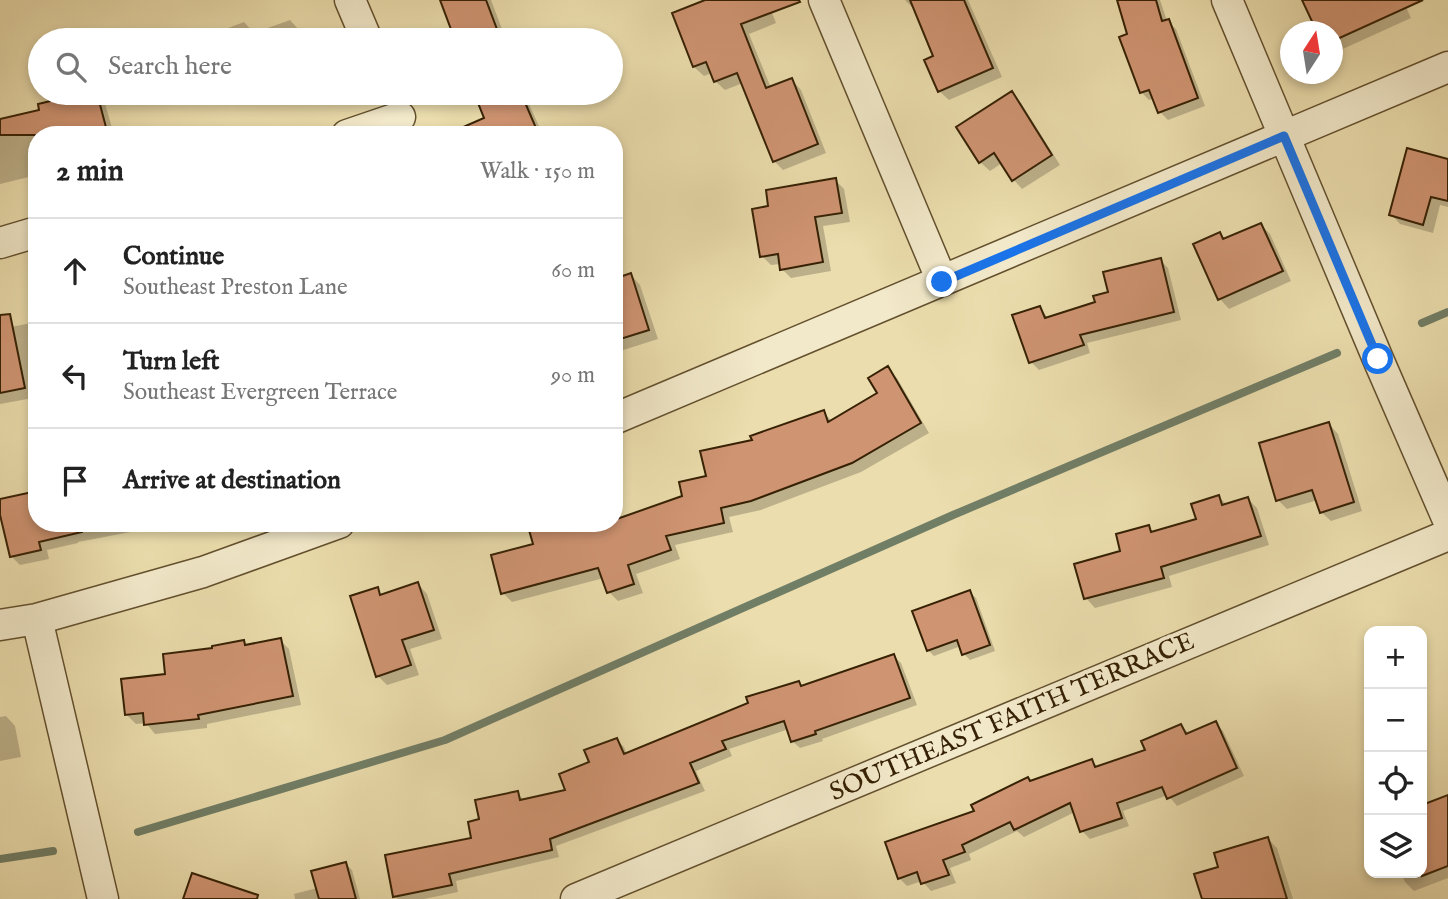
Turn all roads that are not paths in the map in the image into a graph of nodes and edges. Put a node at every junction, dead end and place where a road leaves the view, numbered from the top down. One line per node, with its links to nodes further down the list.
1 (350, 0): 4 (street)
2 (824, 0): 11 (street)
3 (1227, 0): 8 (street)
4 (363, 28)
5 (1448, 67): 8 (street)
6 (399, 115): 7 (street)
7 (370, 126)
8 (1284, 136): 11 (street); 13 (street)
9 (28, 235): 10 (street)
10 (0, 243)
11 (942, 282): 12 (street)
12 (623, 415)
13 (1448, 520)
14 (314, 532): 16 (street)
15 (1448, 535): 19 (street, SOUTHEAST FAITH TERRACE)
16 (37, 619): 17 (street); 18 (street)
17 (0, 625)
18 (103, 899)
19 (576, 899)

